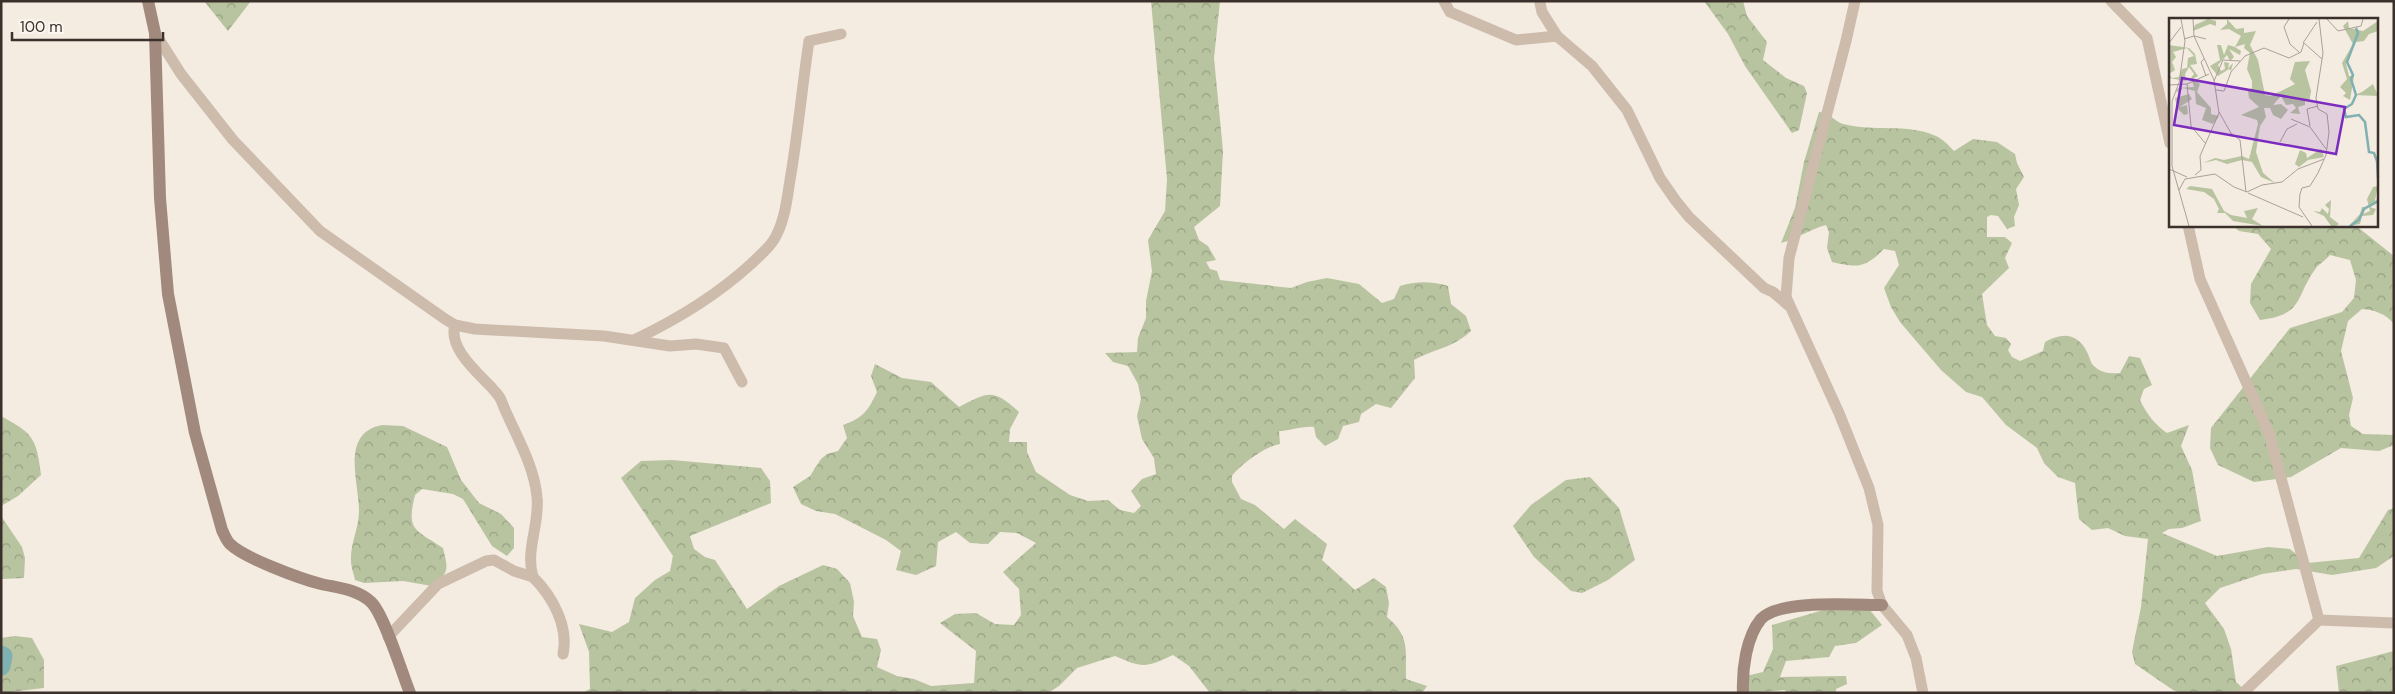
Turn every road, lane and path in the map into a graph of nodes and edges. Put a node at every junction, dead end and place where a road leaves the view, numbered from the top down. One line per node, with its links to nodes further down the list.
1 (148, 1): 6 (street)
2 (1444, 1): 8 (street)
3 (1855, 1): 11 (street)
4 (2112, 1): 9 (street)
5 (1540, 3): 8 (street)
6 (156, 33): 12 (street); 19 (street)
7 (841, 34): 13 (street)
8 (1557, 36): 11 (street)
9 (2169, 140)
10 (2188, 226): 17 (street)
11 (1790, 306): 16 (street)
12 (455, 325): 13 (street); 15 (street)
13 (634, 340): 14 (street)
14 (742, 382)
15 (533, 577): 19 (street); 20 (street)
16 (1882, 605): 22 (street); 23 (street)
17 (2319, 620): 18 (street); 24 (street)
18 (2394, 623)
19 (388, 637): 21 (street)
20 (564, 654)
21 (410, 693)
22 (1743, 693)
23 (1923, 693)
24 (2243, 693)

